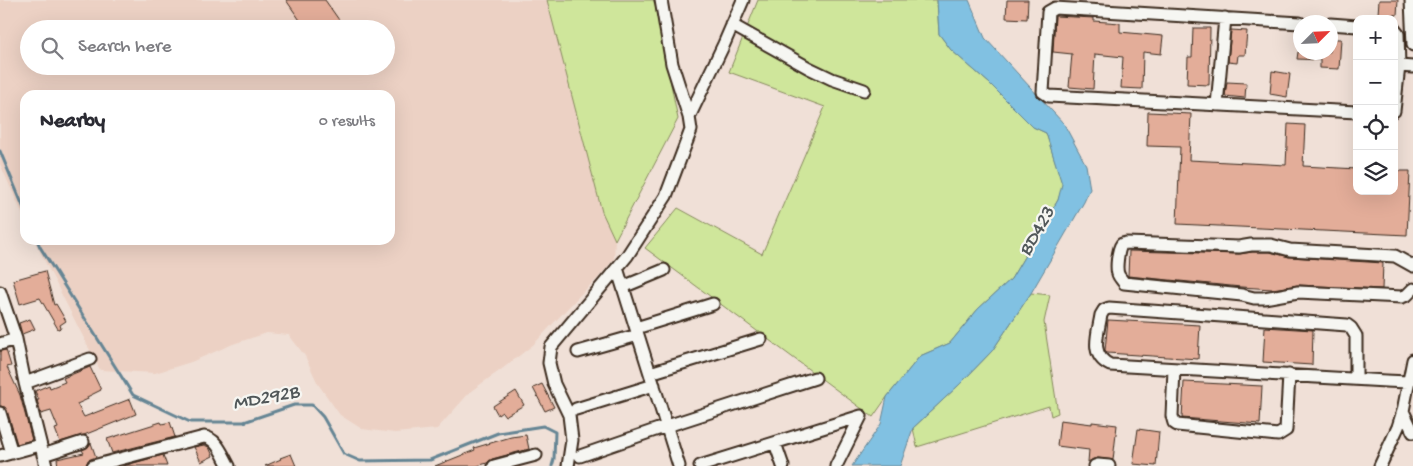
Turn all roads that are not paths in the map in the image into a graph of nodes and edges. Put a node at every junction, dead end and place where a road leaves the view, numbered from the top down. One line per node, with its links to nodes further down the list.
1 (661, 0): 17 (street)
2 (743, 0): 6 (street)
3 (1411, 0): 10 (street)
4 (1225, 18): 5 (street); 14 (street); 14 (street)
5 (1293, 23)
6 (732, 25): 13 (street); 17 (street)
7 (1338, 25): 8 (street)
8 (1353, 26)
9 (1398, 34): 11 (street)
10 (1413, 45)
11 (1399, 66): 12 (street); 15 (street)
12 (1413, 67)
13 (864, 90)
14 (1216, 105): 16 (street)
15 (1395, 105)
16 (1353, 112)
17 (689, 117): 19 (street)
18 (1413, 266): 22 (street)
19 (617, 268): 21 (street); 56 (street)
20 (664, 270): 21 (street)
21 (623, 287): 25 (street)
22 (1413, 289)
23 (0, 292): 26 (street)
24 (713, 304): 25 (street)
25 (637, 332): 29 (street); 33 (street)
26 (16, 339): 28 (street); 38 (street)
27 (761, 339): 33 (street)
28 (0, 344)
29 (578, 352)
30 (90, 359): 38 (street)
31 (1413, 360): 37 (street)
32 (1174, 368): 34 (street); 34 (street); 36 (street)
33 (650, 373): 39 (street)
34 (1289, 375): 36 (street)
35 (814, 378): 44 (street)
36 (1356, 379): 37 (street)
37 (1408, 382): 40 (street)
38 (25, 383): 49 (street)
39 (654, 385): 41 (street); 44 (street)
40 (1409, 400): 42 (street)
41 (576, 409)
42 (1403, 412): 45 (street); 63 (street)
43 (0, 413): 48 (street)
44 (667, 426): 51 (street); 57 (street)
45 (1413, 430)
46 (83, 442): 49 (street)
47 (775, 443): 52 (street); 59 (street); 60 (street)
48 (6, 455): 49 (street)
49 (43, 455)
50 (536, 455): 55 (street)
51 (580, 456)
52 (730, 462): 58 (street)
53 (93, 466): 54 (street)
54 (229, 466)
55 (494, 466)
56 (568, 466)
57 (679, 466)
58 (700, 466)
59 (783, 466)
60 (836, 466)
61 (1095, 466): 62 (street)
62 (1109, 466)
63 (1380, 466)

